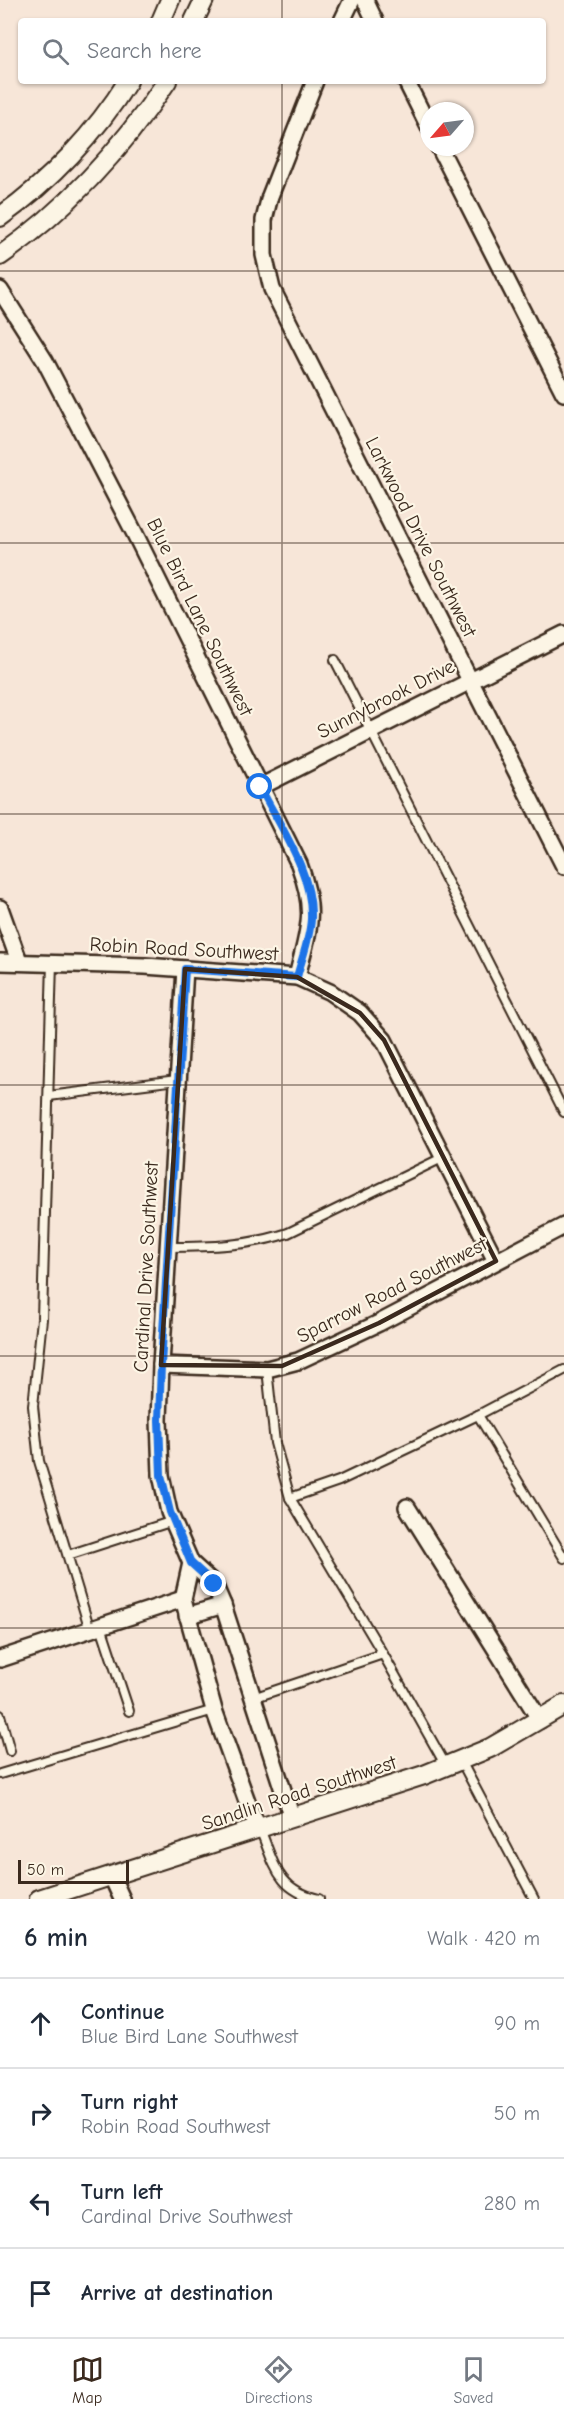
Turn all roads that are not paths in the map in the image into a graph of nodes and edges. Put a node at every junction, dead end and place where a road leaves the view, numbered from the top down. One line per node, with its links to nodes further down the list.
1 (170, 0): 5 (street)
2 (204, 0): 6 (street)
3 (352, 0): 7 (street)
4 (365, 0): 8 (street)
5 (162, 18)
6 (195, 18)
7 (343, 18)
8 (374, 18)
9 (126, 84): 15 (street)
10 (164, 84): 16 (street)
11 (314, 84): 21 (street, Larkwood Drive Southwest)
12 (408, 84): 13 (street)
13 (420, 109)
14 (444, 156): 18 (street)
15 (0, 217)
16 (0, 256)
17 (0, 290): 23 (street, Blue Bird Lane Southwest)
18 (564, 393)
19 (564, 633): 21 (street, Sunnybrook Drive)
20 (335, 660): 22 (lane)
21 (470, 679): 22 (street, Sunnybrook Drive); 24 (street, Larkwood Drive Southwest)
22 (371, 730): 23 (street, Sunnybrook Drive); 33 (lane)
23 (260, 787): 30 (street, Blue Bird Lane Southwest)
24 (564, 867)
25 (0, 908): 26 (street)
26 (19, 961): 27 (street, Robin Road Southwest); 28 (street, Robin Road Southwest)
27 (0, 962)
28 (52, 962): 29 (street, Robin Road Southwest); 32 (lane)
29 (185, 969): 30 (street, Robin Road Southwest); 31 (street, Cardinal Drive Southwest)
30 (297, 977): 34 (street, Robin Road Southwest)
31 (177, 1080): 32 (lane); 36 (street, Cardinal Drive Southwest)
32 (49, 1095): 45 (lane)
33 (564, 1112)
34 (444, 1157): 36 (lane); 37 (street, Robin Road Southwest)
35 (564, 1226): 37 (street, Sparrow Road Southwest)
36 (168, 1247): 38 (street, Cardinal Drive Southwest)
37 (496, 1261): 39 (street, Sparrow Road Southwest)
38 (161, 1365): 39 (street, Sparrow Road Southwest); 44 (street, Cardinal Drive Southwest)
39 (267, 1369): 42 (lane)
40 (564, 1370): 41 (lane)
41 (478, 1415): 42 (lane); 46 (lane)
42 (290, 1498): 52 (lane)
43 (408, 1507): 59 (street)
44 (173, 1521): 45 (lane); 47 (street, Cardinal Drive Southwest)
45 (68, 1555): 51 (lane)
46 (564, 1558)
47 (191, 1563): 48 (street); 49 (street, Cardinal Drive Southwest)
48 (183, 1599): 50 (street); 51 (street)
49 (223, 1605): 50 (street); 54 (street, Cardinal Drive Southwest)
50 (187, 1616): 56 (street)
51 (96, 1628): 53 (street); 57 (lane)
52 (383, 1654): 54 (lane); 61 (lane)
53 (0, 1659)
54 (251, 1698): 63 (street, Cardinal Drive Southwest)
55 (564, 1705): 59 (street, Sandlin Road Southwest)
56 (214, 1710): 62 (lane); 64 (street)
57 (129, 1711)
58 (0, 1715): 60 (lane)
59 (540, 1720): 61 (street, Sandlin Road Southwest)
60 (10, 1751)
61 (454, 1763): 63 (street, Sandlin Road Southwest); 69 (lane)
62 (0, 1774)
63 (292, 1818): 64 (street, Sandlin Road Southwest)
64 (260, 1829): 65 (street, Sandlin Road Southwest); 68 (lane)
65 (112, 1877): 66 (street, Sandlin Road Southwest); 67 (street)
66 (39, 1899)
67 (122, 1899)
68 (319, 1899)
69 (534, 1899)

